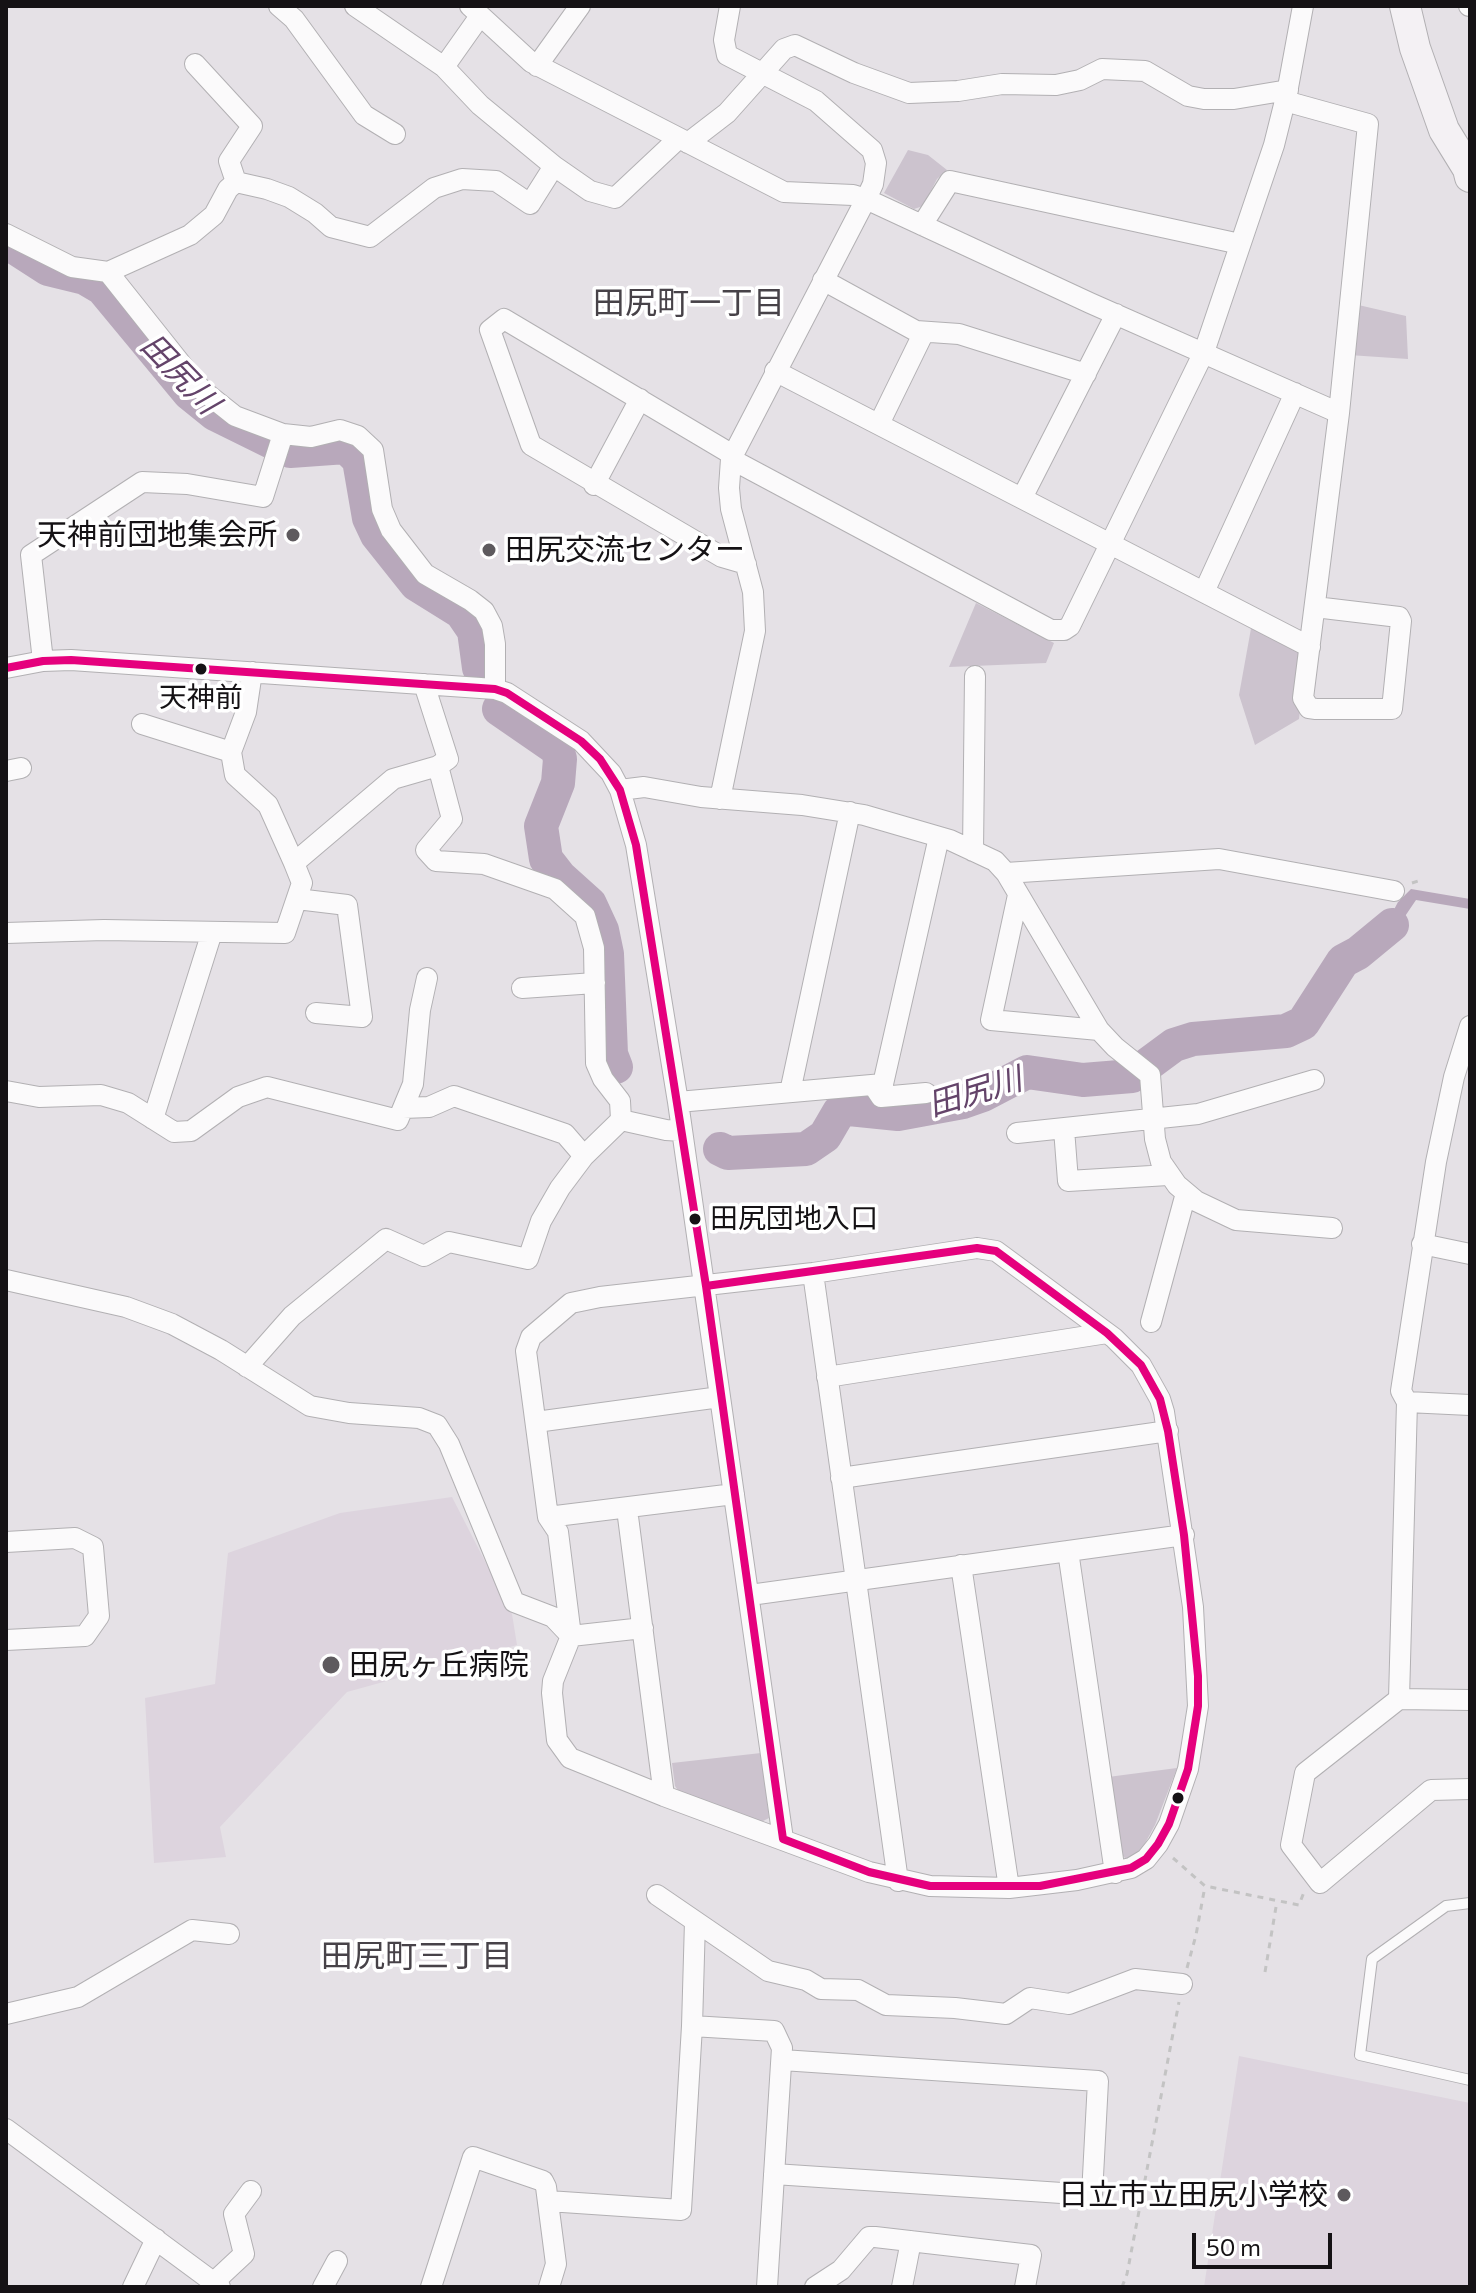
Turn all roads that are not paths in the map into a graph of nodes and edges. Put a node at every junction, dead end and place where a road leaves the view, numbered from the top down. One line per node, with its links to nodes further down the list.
1 (279, 6): 13 (street)
2 (355, 6): 10 (street)
3 (580, 6): 9 (street)
4 (730, 6): 11 (street)
5 (1303, 6): 12 (street)
6 (1405, 6): 16 (street)
7 (475, 11): 9 (street); 10 (street)
8 (195, 64): 17 (street)
9 (537, 66): 14 (street)
10 (444, 67): 15 (street)
11 (762, 73): 12 (street); 14 (street); 18 (street)
12 (1287, 96): 21 (street); 31 (street)
13 (395, 134)
14 (683, 141): 15 (street); 18 (street)
15 (554, 166): 17 (street)
16 (1470, 177)
17 (236, 182): 22 (street)
18 (866, 199): 19 (street); 23 (street)
19 (922, 225): 21 (street); 24 (street)
20 (6, 234): 22 (street)
21 (1240, 244): 26 (street)
22 (108, 272): 33 (street)
23 (823, 280): 25 (street); 27 (street)
24 (1116, 314): 26 (street); 28 (street)
25 (924, 332): 28 (street); 32 (street)
26 (1204, 352): 29 (street); 37 (street)
27 (775, 371): 32 (street); 34 (street)
28 (1086, 374): 36 (street)
29 (1295, 393): 31 (street); 39 (street)
30 (640, 399): 34 (street); 35 (street); 35 (street)
31 (1339, 413): 40 (street)
32 (879, 424): 36 (street)
33 (280, 443): 42 (street); 47 (street)
34 (732, 457): 37 (street); 38 (street)
35 (594, 485): 38 (street)
36 (1022, 498): 37 (street)
37 (1111, 544): 39 (street)
38 (746, 564): 52 (street)
39 (1204, 592): 41 (street)
40 (1315, 607): 41 (street); 41 (street)
41 (1310, 647)
42 (43, 661): 43 (street); 44 (street)
43 (6, 668)
44 (252, 672): 46 (street); 49 (street)
45 (975, 676): 55 (street)
46 (424, 684): 47 (street); 50 (street)
47 (495, 689): 51 (street)
48 (142, 724): 49 (street)
49 (231, 752): 56 (street)
50 (438, 766): 56 (street); 64 (street)
51 (620, 790): 52 (street); 75 (street)
52 (720, 799): 53 (street)
53 (850, 812): 54 (street); 73 (street)
54 (939, 837): 55 (street); 71 (street)
55 (973, 851): 57 (street)
56 (294, 863): 60 (street)
57 (1006, 873): 58 (street); 59 (street)
58 (1394, 891)
59 (1018, 895): 68 (street); 68 (street)
60 (297, 899): 61 (street); 66 (street)
61 (212, 932): 62 (street); 77 (street)
62 (6, 933)
63 (427, 978): 76 (street)
64 (595, 983): 65 (street); 78 (street)
65 (522, 988)
66 (316, 1013)
67 (1470, 1026): 69 (street)
68 (1099, 1030): 79 (street)
69 (1462, 1079): 87 (street)
70 (1314, 1080): 79 (street)
71 (873, 1085): 73 (street); 74 (street)
72 (6, 1091): 77 (street)
73 (790, 1092): 75 (street)
74 (926, 1093)
75 (678, 1102): 81 (street)
76 (403, 1108): 77 (street); 83 (street)
77 (153, 1119)
78 (621, 1120): 81 (street); 83 (street)
79 (1154, 1120): 80 (street); 84 (street)
80 (1064, 1129): 82 (street); 84 (street)
81 (682, 1131): 91 (street)
82 (1017, 1133)
83 (584, 1156): 94 (street)
84 (1168, 1175): 85 (street)
85 (1186, 1193): 86 (street); 92 (street)
86 (1332, 1228)
87 (1422, 1244): 88 (street); 97 (street)
88 (1470, 1254)
89 (813, 1273): 91 (street); 93 (street); 95 (street)
90 (6, 1280): 94 (street)
91 (706, 1286): 96 (street); 99 (street)
92 (1151, 1322)
93 (1107, 1333): 95 (street); 100 (street)
94 (247, 1367): 112 (street)
95 (827, 1377): 101 (street)
96 (720, 1397): 99 (street); 102 (street)
97 (1407, 1402): 98 (street); 114 (street)
98 (1470, 1405)
99 (536, 1422): 104 (street)
100 (1168, 1431): 101 (street); 105 (street)
101 (841, 1478): 109 (street)
102 (734, 1494): 103 (street); 110 (street)
103 (627, 1509): 104 (street); 111 (street)
104 (548, 1517): 112 (street)
105 (1184, 1535): 107 (street); 119 (street)
106 (6, 1542): 113 (street)
107 (1068, 1551): 108 (street); 119 (street)
108 (961, 1565): 109 (street); 121 (street)
109 (856, 1580): 110 (street); 120 (street)
110 (750, 1595): 118 (street)
111 (643, 1628): 112 (street); 117 (street)
112 (571, 1636): 117 (street)
113 (6, 1640)
114 (1399, 1699): 115 (street); 116 (street)
115 (1470, 1700)
116 (1470, 1789)
117 (664, 1796): 118 (street)
118 (783, 1839): 120 (street)
119 (1115, 1873): 121 (street)
120 (898, 1881): 121 (street)
121 (1009, 1888)
122 (657, 1895): 124 (street)
123 (1470, 1903): 130 (lane)
124 (695, 1921): 126 (street); 128 (street)
125 (229, 1934): 127 (street)
126 (1182, 1984)
127 (6, 2014)
128 (692, 2026): 129 (street); 134 (street)
129 (782, 2060): 132 (street); 132 (street)
130 (1470, 2080)
131 (6, 2129): 135 (street)
132 (774, 2174): 143 (street)
133 (251, 2191): 138 (street)
134 (548, 2201): 141 (street); 142 (street)
135 (156, 2239): 138 (street); 139 (street)
136 (911, 2241): 144 (street); 145 (street); 146 (street)
137 (337, 2261): 140 (street)
138 (217, 2285)
139 (133, 2287)
140 (323, 2287)
141 (431, 2287)
142 (549, 2287)
143 (767, 2287)
144 (815, 2287)
145 (902, 2287)
146 (1025, 2287)

